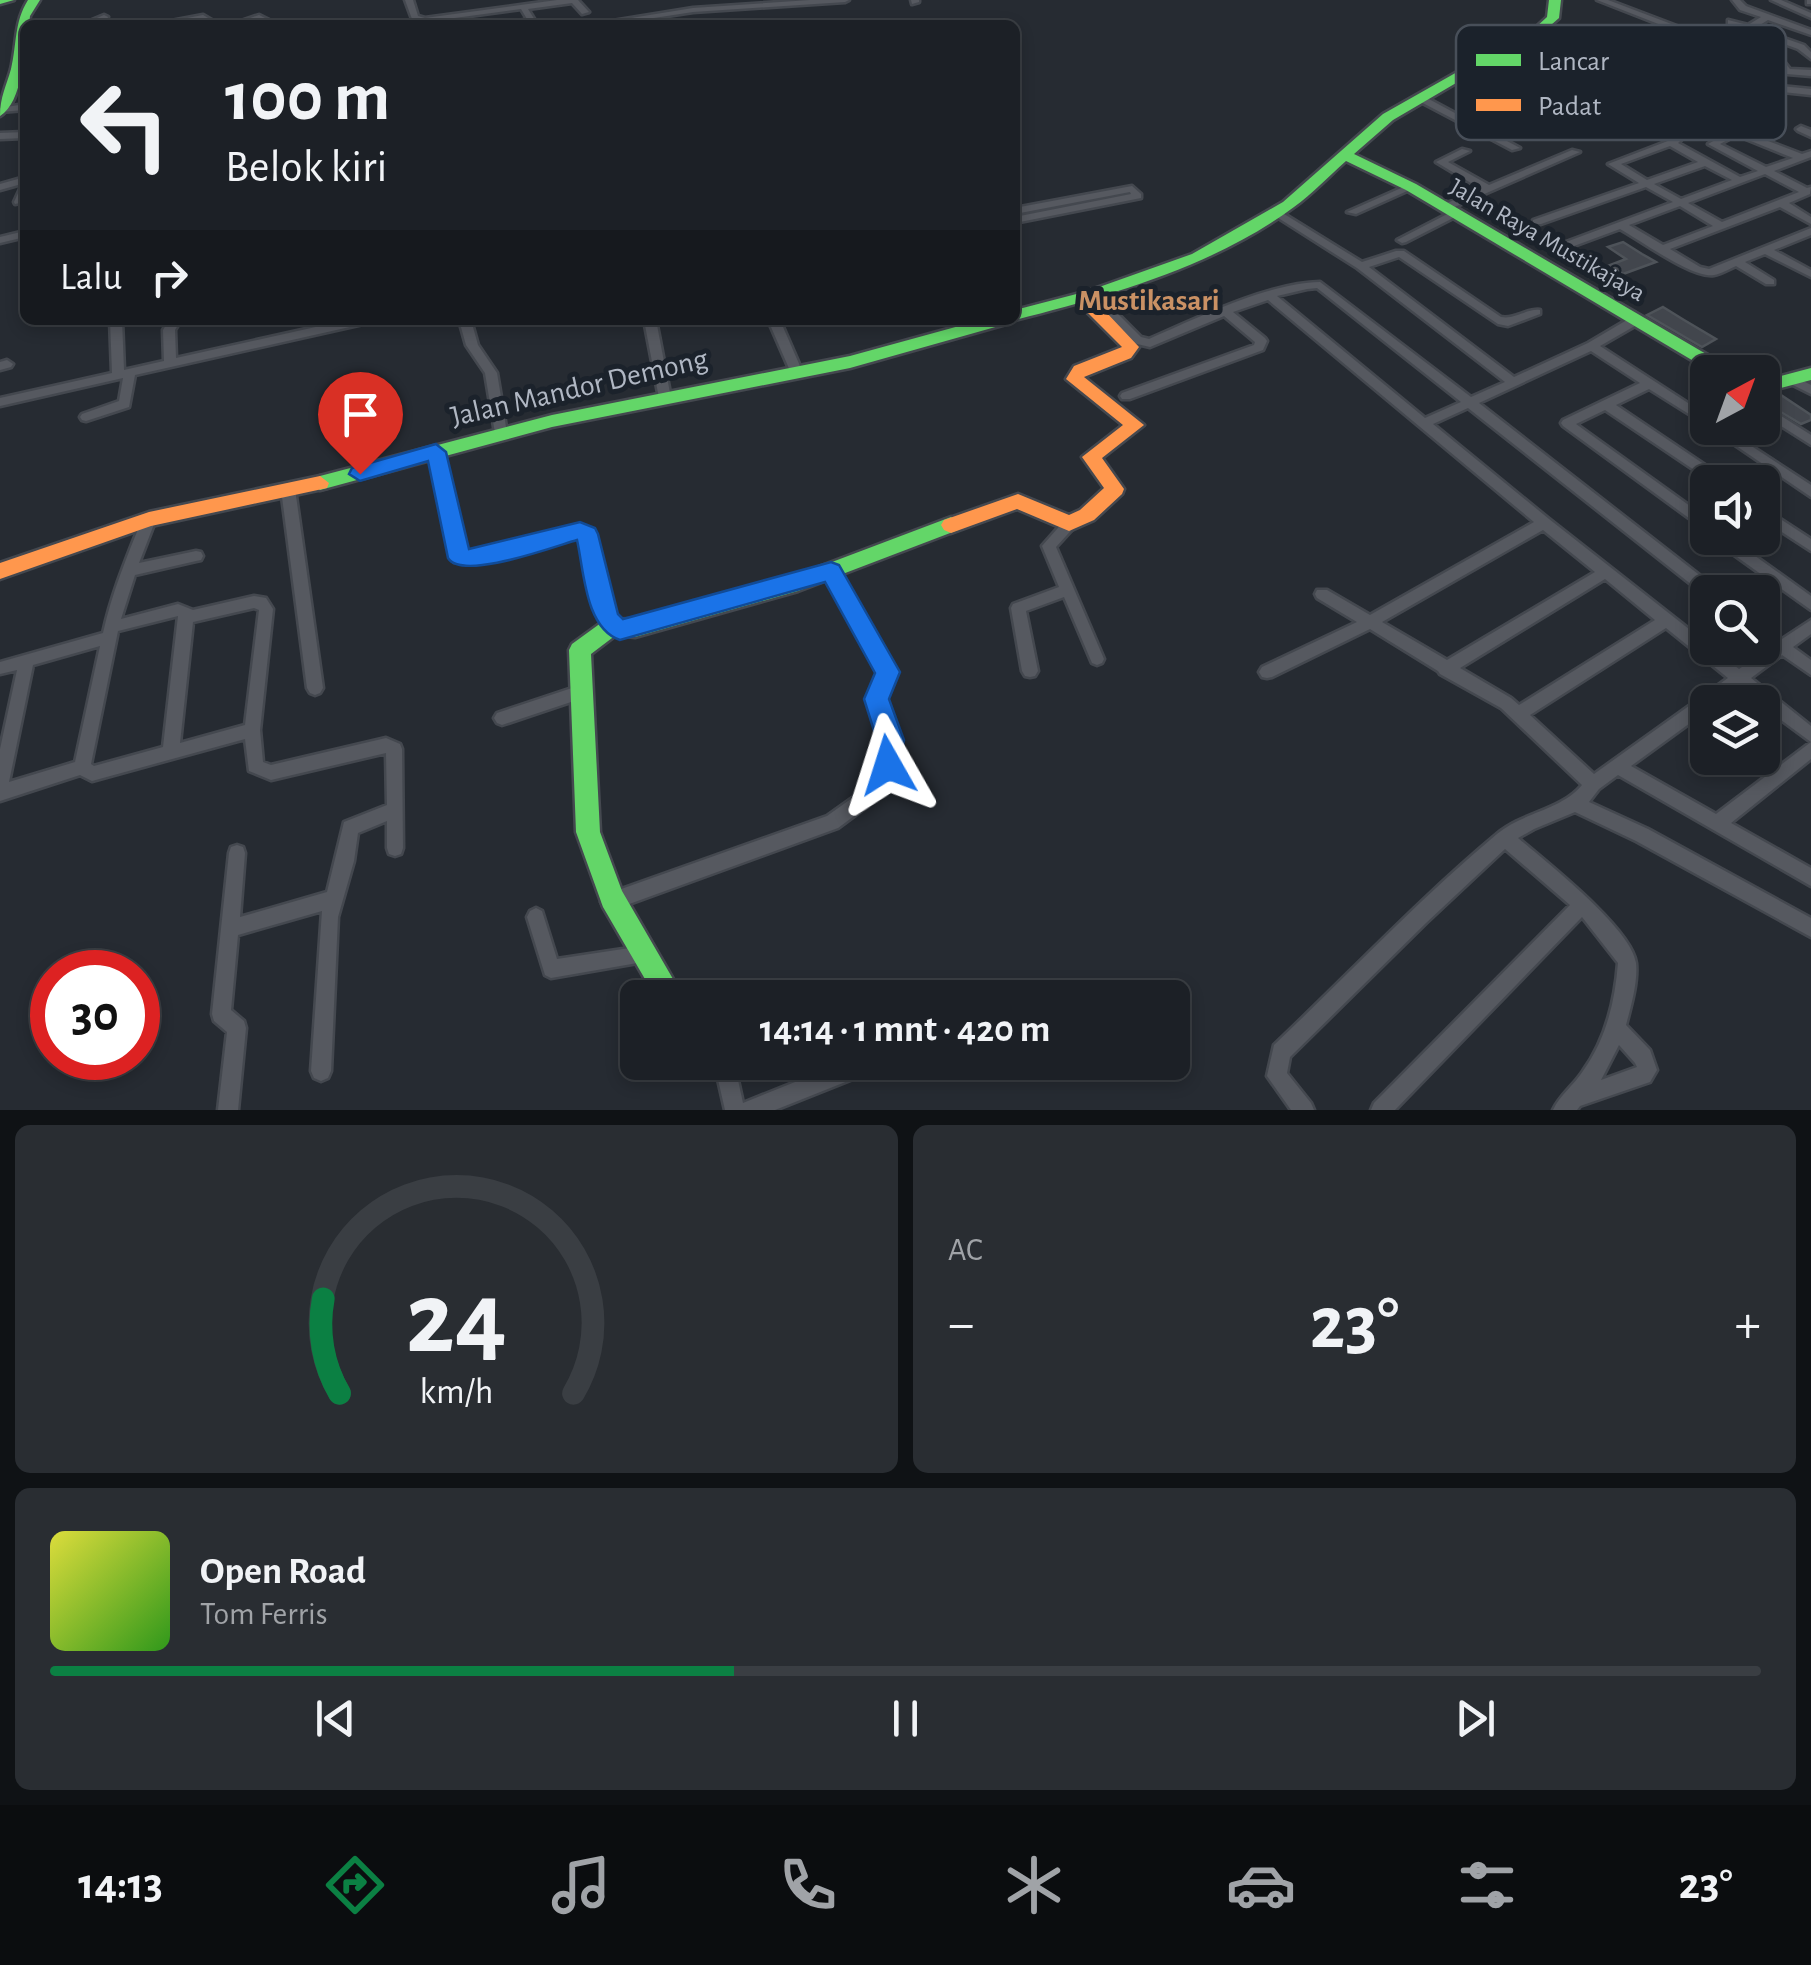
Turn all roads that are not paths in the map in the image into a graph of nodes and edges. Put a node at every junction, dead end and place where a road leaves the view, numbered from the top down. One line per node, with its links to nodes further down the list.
1 (8, 0): 9 (main road)
2 (189, 0): 18 (street)
3 (574, 0): 13 (street); 15 (street)
4 (845, 0): 10 (street)
5 (1554, 0): 29 (main road)
6 (1601, 0): 30 (street)
7 (1736, 0): 20 (street)
8 (1775, 0): 16 (street)
9 (0, 1)
10 (807, 1): 11 (street); 19 (street)
11 (738, 3): 14 (street)
12 (509, 4): 13 (street); 24 (street)
13 (522, 7): 25 (street)
14 (681, 11): 26 (street); 27 (street)
15 (584, 12)
16 (1811, 16)
17 (104, 17): 21 (street)
18 (188, 17): 22 (street); 23 (street)
19 (816, 18)
20 (1768, 18): 32 (street); 33 (street)
21 (103, 20)
22 (176, 20)
23 (208, 20)
24 (461, 20)
25 (530, 20)
26 (624, 20)
27 (686, 20)
28 (1731, 22): 31 (street)
29 (1545, 25)
30 (1669, 25)
31 (1740, 25)
32 (1754, 25)
33 (1811, 33)
34 (1786, 42): 36 (street)
35 (20, 53): 43 (main road)
36 (1811, 57)
37 (1786, 71): 38 (street)
38 (1811, 73)
39 (1456, 75): 42 (main road)
40 (1786, 90): 41 (street)
41 (1811, 92)
42 (1422, 100): 44 (street); 53 (main road)
43 (10, 101)
44 (1456, 118)
45 (1500, 140): 50 (street)
46 (1675, 140): 49 (street)
47 (1720, 140): 56 (street)
48 (1759, 140): 54 (street)
49 (1673, 144): 55 (street); 58 (street)
50 (1515, 148)
51 (1464, 151): 60 (street)
52 (1575, 152): 60 (street)
53 (1343, 154): 59 (main road, Jalan Raya Mustikajaya); 66 (main road)
54 (1805, 156): 56 (street)
55 (1706, 162): 57 (street); 58 (street)
56 (1766, 171): 57 (street); 61 (street)
57 (1740, 181): 63 (street)
58 (1645, 182): 63 (street); 70 (street)
59 (1411, 188): 65 (main road, Jalan Raya Mustikajaya); 67 (street)
60 (1488, 189): 65 (street)
61 (1809, 191): 62 (street)
62 (1781, 203): 69 (street); 72 (street)
63 (1682, 204): 71 (street); 72 (street)
64 (1020, 210): 68 (street)
65 (1451, 210): 75 (street); 89 (main road, Jalan Raya Mustikajaya)
66 (1276, 212): 81 (street); 84 (main road)
67 (1352, 212)
68 (1020, 219)
69 (1811, 220)
70 (1537, 222)
71 (1622, 226): 76 (street); 78 (street)
72 (1722, 226): 78 (street)
73 (1811, 231): 74 (street)
74 (1796, 237): 77 (street); 79 (street)
75 (1402, 240)
76 (1570, 244)
77 (1811, 246)
78 (1662, 249): 80 (street)
79 (1767, 251): 80 (street); 82 (street)
80 (1737, 262): 83 (street)
81 (1361, 266): 86 (street); 105 (street)
82 (1811, 274)
83 (1770, 282)
84 (1088, 296): 87 (street); 88 (main road); 127 (main road)
85 (1270, 296): 87 (street); 112 (street); 116 (street)
86 (1536, 312)
87 (1227, 313): 108 (street)
88 (1020, 315)
89 (1636, 320): 99 (street); 100 (main road, Jalan Raya Mustikajaya)
90 (117, 325): 102 (street)
91 (172, 325): 101 (street)
92 (299, 325): 98 (street)
93 (343, 325): 98 (street)
94 (466, 325): 117 (street)
95 (651, 325): 109 (street)
96 (776, 325): 103 (street)
97 (957, 326): 103 (main road, Jalan Mandor Demong)
98 (298, 336): 101 (street)
99 (1592, 346): 105 (street); 106 (street)
100 (1695, 355)
101 (170, 363): 102 (street)
102 (124, 373): 110 (street); 114 (street)
103 (797, 373): 109 (main road, Jalan Mandor Demong)
104 (1806, 381): 107 (main road)
105 (1513, 382): 112 (street)
106 (1648, 384): 111 (street); 113 (street)
107 (1780, 385)
108 (1126, 396)
109 (666, 398): 117 (main road, Jalan Mandor Demong)
110 (0, 402)
111 (1606, 404): 121 (street); 124 (street)
112 (1469, 406): 116 (street); 136 (street)
113 (1690, 411)
114 (86, 417)
115 (1780, 420): 118 (street)
116 (1423, 424): 126 (street)
117 (501, 433): 120 (main road, Jalan Mandor Demong)
118 (1811, 441)
119 (1741, 445): 123 (street)
120 (436, 452): 122 (main road, Jalan Mandor Demong); 143 (street)
121 (1696, 465)
122 (288, 489): 125 (main road, Jalan Mandor Demong); 156 (street)
123 (1811, 492)
124 (1690, 514)
125 (150, 520): 132 (main road, Jalan Mandor Demong); 134 (street)
126 (1544, 523): 135 (street); 142 (street)
127 (1070, 524): 133 (main road); 137 (street)
128 (1780, 524): 129 (street)
129 (1811, 546)
130 (1744, 555): 139 (street)
131 (196, 556): 134 (street)
132 (0, 571)
133 (831, 571): 143 (main road); 176 (street)
134 (128, 572): 145 (street)
135 (1606, 572): 141 (street); 151 (street)
136 (1690, 576)
137 (1067, 590): 147 (street); 153 (street)
138 (1322, 594): 142 (street)
139 (1811, 604)
140 (188, 617): 145 (street); 160 (street); 163 (street)
141 (1666, 620): 155 (street); 158 (street)
142 (1367, 624): 151 (street); 154 (street)
143 (612, 626): 157 (main road)
144 (1811, 626): 146 (street)
145 (111, 632): 148 (street); 165 (street)
146 (1780, 646): 152 (street)
147 (1097, 658)
148 (26, 660): 150 (street); 167 (street)
149 (1753, 665): 155 (street)
150 (0, 668)
151 (1445, 669): 158 (street)
152 (1811, 669)
153 (1030, 671)
154 (1267, 672)
155 (1738, 676): 161 (street); 164 (street)
156 (316, 688)
157 (581, 692): 159 (street); 176 (main road)
158 (1518, 714): 166 (street)
159 (502, 718)
160 (252, 730): 163 (street); 169 (street)
161 (1811, 735)
162 (1811, 749): 170 (street)
163 (171, 750): 165 (street)
164 (1616, 766): 166 (street); 170 (street)
165 (82, 767): 167 (street)
166 (1593, 784): 168 (street)
167 (0, 791)
168 (1578, 805): 171 (street); 180 (street)
169 (395, 810): 172 (street); 175 (street)
170 (1718, 823): 174 (street)
171 (1505, 838): 177 (street); 191 (street)
172 (395, 848)
173 (237, 852): 179 (street)
174 (1811, 877)
175 (335, 899): 179 (street); 184 (street)
176 (610, 902): 181 (main road)
177 (1582, 905): 183 (street); 192 (street)
178 (536, 917): 181 (street)
179 (231, 928): 188 (street)
180 (1811, 928)
181 (643, 955): 182 (main road)
182 (659, 980)
183 (1616, 1028): 187 (street); 187 (street)
184 (321, 1071)
185 (728, 1080): 189 (street)
186 (826, 1080): 190 (street)
187 (1568, 1104)
188 (228, 1110)
189 (735, 1110)
190 (750, 1110)
191 (1304, 1110)
192 (1381, 1110)

